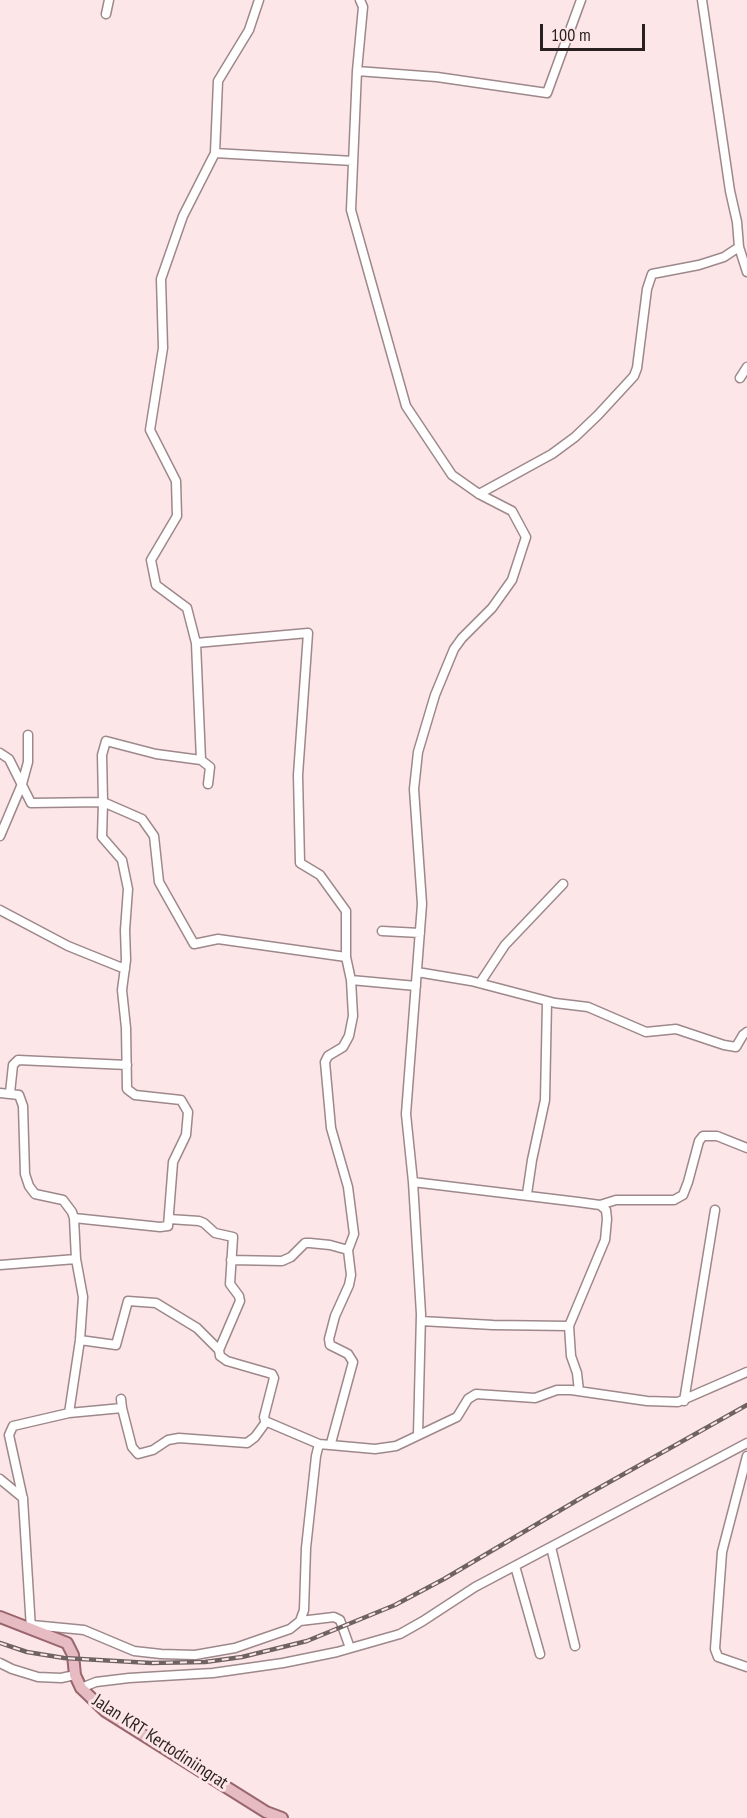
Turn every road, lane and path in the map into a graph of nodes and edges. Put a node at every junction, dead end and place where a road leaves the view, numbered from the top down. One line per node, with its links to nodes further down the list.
1 (109, 0): 6 (street)
2 (259, 0): 8 (street)
3 (360, 0): 7 (street)
4 (582, 0): 7 (street)
5 (702, 0): 10 (street)
6 (106, 14)
7 (357, 71): 9 (street)
8 (214, 153): 9 (street); 15 (street)
9 (353, 161): 14 (street)
10 (739, 247): 11 (street); 14 (street)
11 (747, 272)
12 (747, 367): 13 (street)
13 (740, 378)
14 (479, 494): 26 (street)
15 (196, 643): 18 (street); 27 (street)
16 (28, 735): 19 (street)
17 (0, 753): 19 (street)
18 (201, 760): 20 (street); 21 (street)
19 (22, 784): 21 (street); 22 (street)
20 (208, 784)
21 (103, 802): 27 (street); 28 (street)
22 (0, 836)
23 (563, 884): 31 (street)
24 (0, 910): 28 (street)
25 (382, 931): 26 (street)
26 (420, 933): 29 (street)
27 (346, 957): 30 (street)
28 (125, 969): 35 (street)
29 (417, 972): 31 (street); 32 (street)
30 (351, 980): 32 (street); 45 (street)
31 (480, 983): 33 (street)
32 (416, 986): 39 (street)
33 (547, 1002): 34 (street); 40 (street)
34 (747, 1032)
35 (127, 1065): 37 (street); 44 (street)
36 (0, 1093): 37 (street)
37 (10, 1093): 43 (street)
38 (747, 1148): 41 (street)
39 (413, 1182): 40 (street); 49 (street)
40 (527, 1194): 41 (street)
41 (600, 1205): 50 (street)
42 (716, 1210): 55 (street)
43 (74, 1218): 44 (street); 46 (street)
44 (169, 1218): 47 (street)
45 (348, 1250): 47 (street); 59 (street)
46 (76, 1259): 48 (street); 51 (street)
47 (231, 1260): 52 (street)
48 (0, 1264)
49 (421, 1321): 50 (street); 58 (street)
50 (569, 1326): 54 (street)
51 (80, 1340): 52 (street); 56 (street)
52 (219, 1350): 57 (street)
53 (747, 1372): 55 (street)
54 (579, 1391): 55 (street); 58 (street)
55 (684, 1401)
56 (69, 1413): 57 (street); 64 (street)
57 (266, 1422): 61 (street)
58 (418, 1435): 59 (street)
59 (331, 1443): 61 (street)
60 (747, 1443): 65 (street)
61 (319, 1444): 68 (street)
62 (747, 1456): 74 (street)
63 (0, 1479): 64 (street)
64 (23, 1499): 69 (street)
65 (550, 1548): 66 (street); 70 (street)
66 (515, 1566): 71 (street); 72 (street)
67 (0, 1617): 69 (main road, Jalan KRT Kertodiniingrat)
68 (300, 1621): 69 (street); 71 (street)
69 (32, 1627): 75 (main road, Jalan KRT Kertodiniingrat)
70 (575, 1646)
71 (350, 1648): 76 (street)
72 (540, 1654)
73 (0, 1663): 75 (street)
74 (747, 1667)
75 (75, 1675): 76 (main road, Jalan KRT Kertodiniingrat)
76 (81, 1688): 77 (main road, Jalan KRT Kertodiniingrat)
77 (282, 1818)

